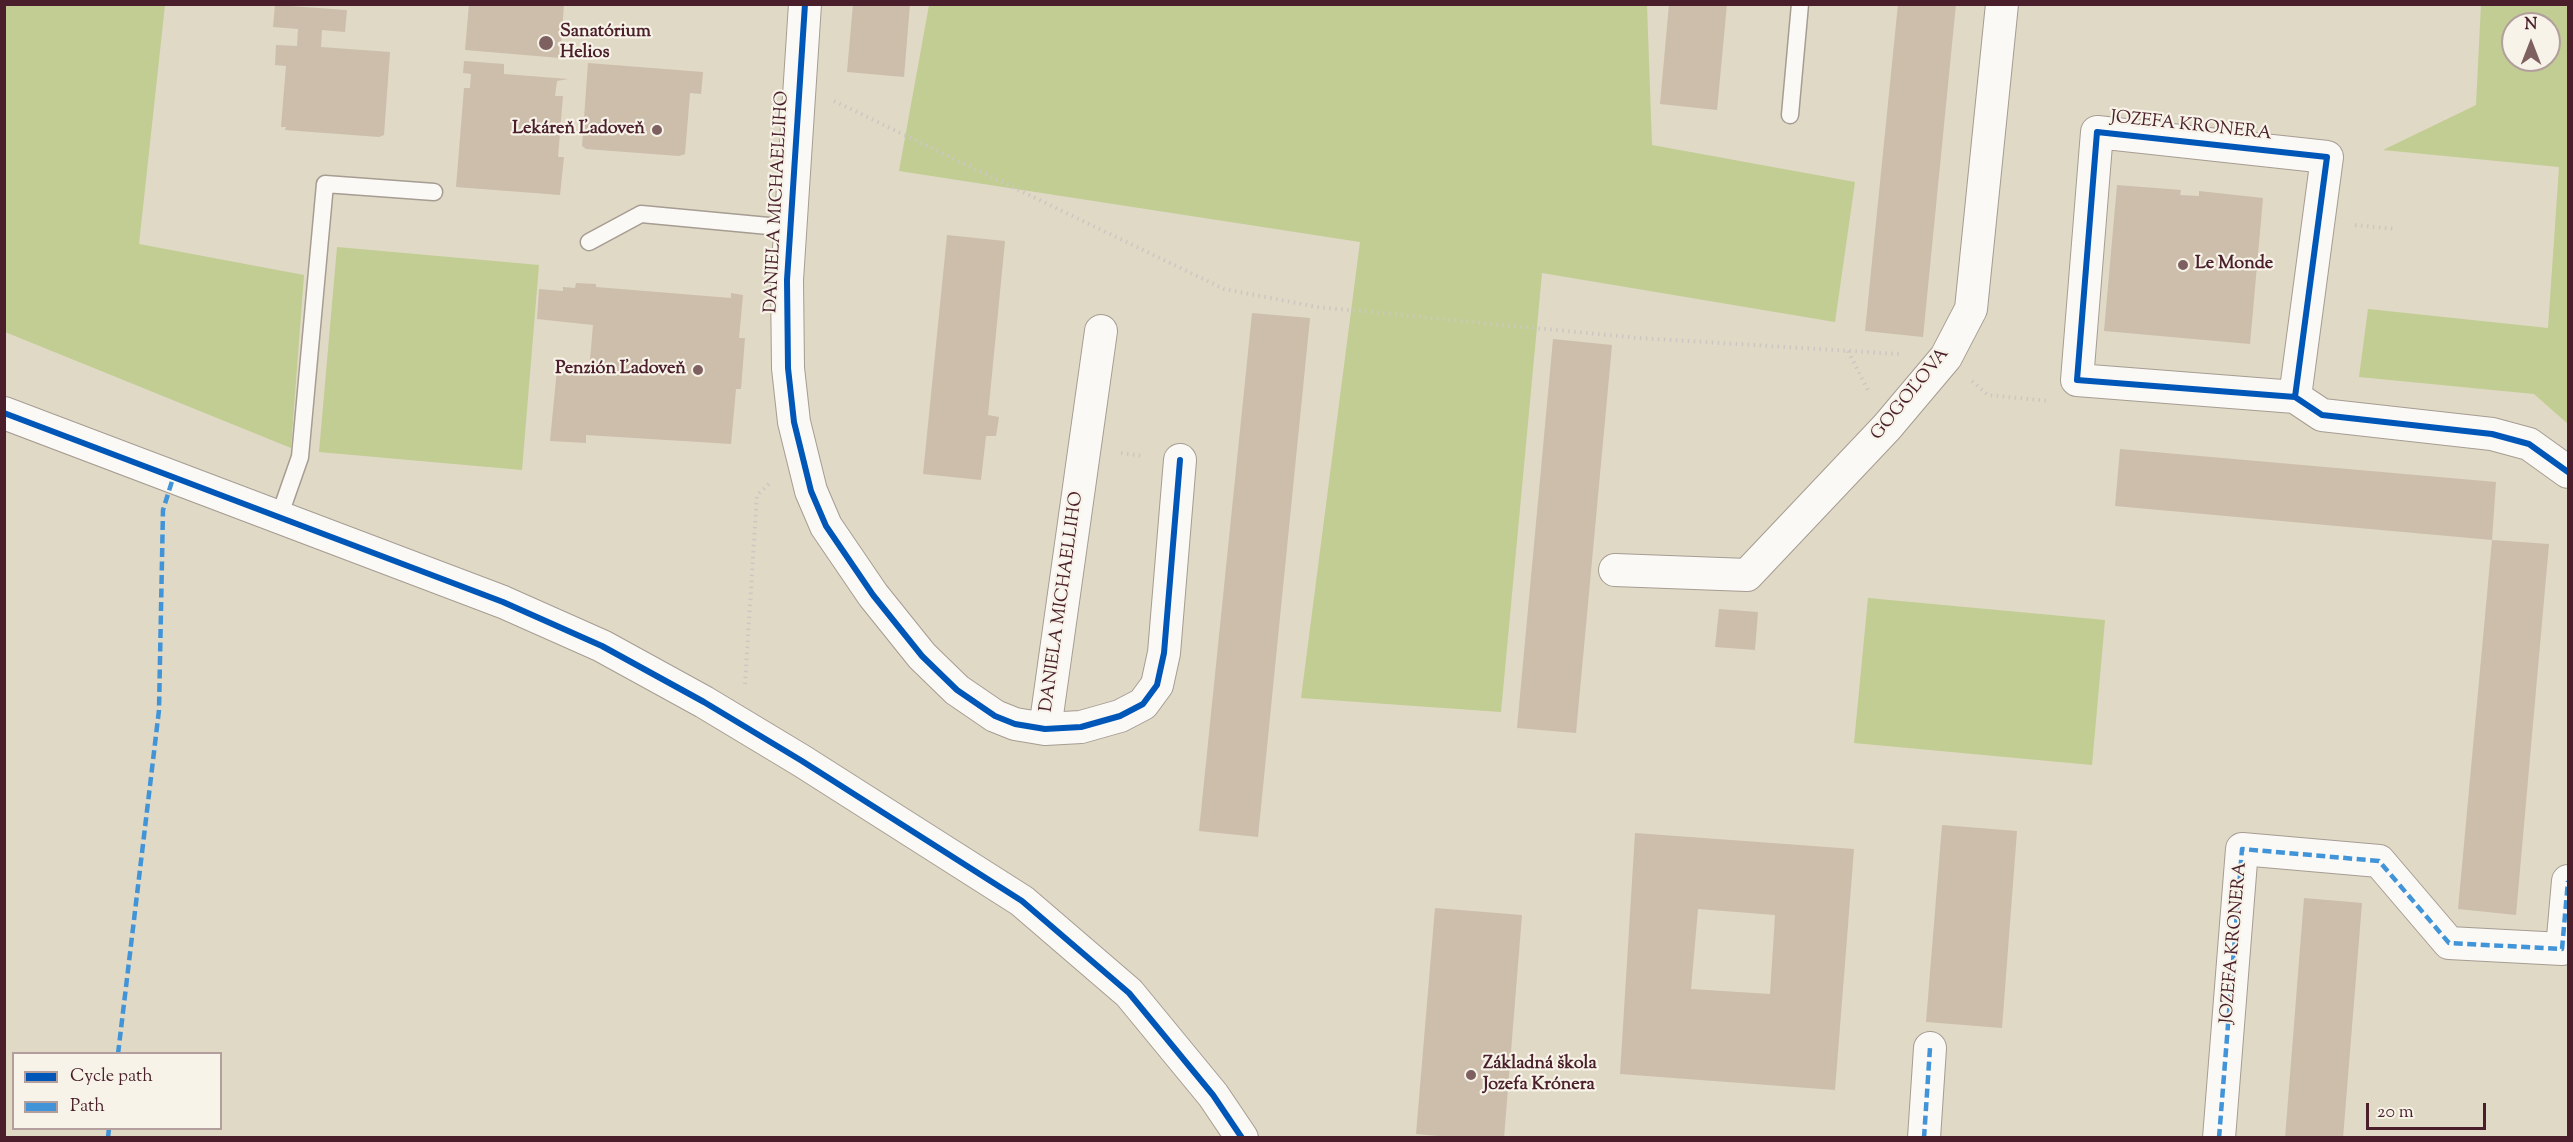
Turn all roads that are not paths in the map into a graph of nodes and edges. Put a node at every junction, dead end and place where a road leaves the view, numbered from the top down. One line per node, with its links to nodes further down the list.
1 (805, 4): 6 (street, DANIELA MICHAELLIHO)
2 (1800, 4): 4 (lane)
3 (2002, 4): 14 (street, GOGOĽOVA)
4 (1790, 115)
5 (434, 192): 13 (lane)
6 (790, 228): 7 (lane); 15 (street, DANIELA MICHAELLIHO)
7 (589, 242)
8 (1101, 331): 15 (street, DANIELA MICHAELLIHO)
9 (2295, 397): 9 (street, JOZEFA KRONERA); 12 (street, JOZEFA KRONERA)
10 (4, 413): 13 (street)
11 (1180, 460): 15 (street, DANIELA MICHAELLIHO)
12 (2568, 472)
13 (279, 517): 18 (street)
14 (1615, 570)
15 (1044, 729)
16 (2568, 881): 20 (street, JOZEFA KRONERA)
17 (1930, 1048): 19 (street)
18 (1242, 1137)
19 (1924, 1137)
20 (2219, 1137)

